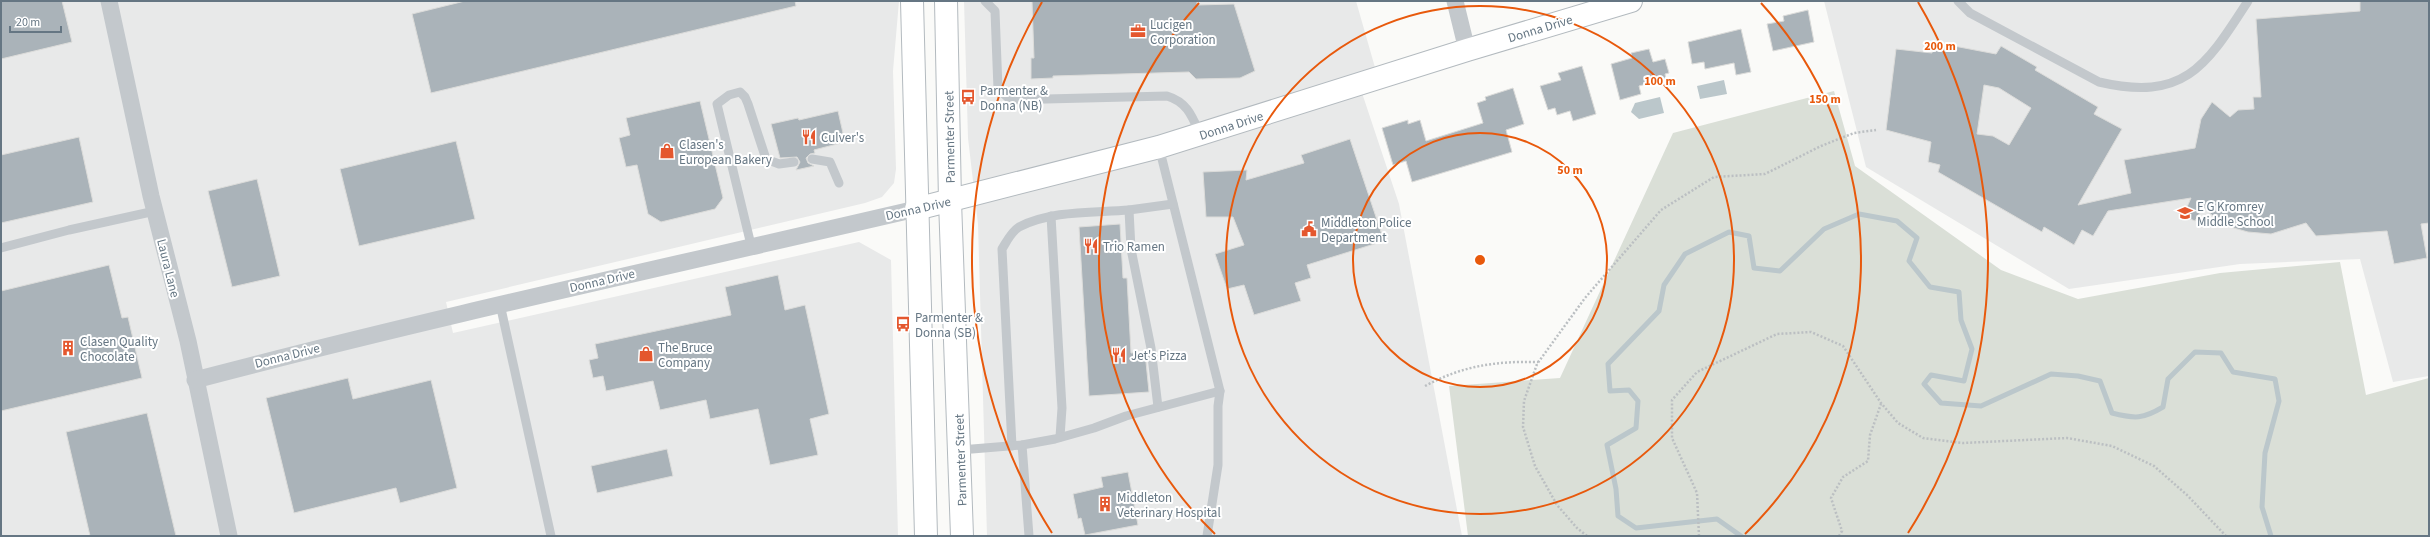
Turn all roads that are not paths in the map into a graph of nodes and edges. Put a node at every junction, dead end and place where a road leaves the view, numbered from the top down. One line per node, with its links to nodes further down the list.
1 (109, 1): 19 (street, Laura Lane)
2 (912, 1): 17 (street)
3 (946, 1): 15 (street, Parmenter Street)
4 (985, 1): 10 (lane)
5 (1455, 1): 9 (street)
6 (1631, 1): 9 (street, Donna Drive)
7 (1958, 1): 8 (lane)
8 (2248, 1)
9 (1467, 50): 10 (street, Donna Drive)
10 (1200, 134): 11 (street, Donna Drive)
11 (1159, 147): 15 (street, Donna Drive); 16 (lane)
12 (812, 158): 14 (lane)
13 (794, 162): 21 (lane)
14 (839, 182)
15 (950, 201): 17 (street, Donna Drive); 30 (street, Parmenter Street)
16 (1173, 204): 18 (lane); 25 (lane)
17 (916, 209): 21 (street, Donna Drive); 33 (street)
18 (1129, 210): 20 (lane); 26 (lane)
19 (155, 211): 22 (lane); 24 (street, Laura Lane)
20 (1051, 216): 27 (lane); 29 (lane)
21 (751, 245): 23 (street, Donna Drive)
22 (1, 248)
23 (500, 304): 24 (street, Donna Drive); 32 (lane)
24 (195, 380): 31 (street, Laura Lane)
25 (1220, 391): 26 (lane); 36 (lane)
26 (1158, 407): 27 (lane)
27 (1060, 437): 28 (lane)
28 (1022, 445): 29 (lane); 35 (lane)
29 (1012, 446): 30 (lane)
30 (960, 450): 34 (street, Parmenter Street)
31 (229, 536)
32 (551, 536)
33 (926, 536)
34 (962, 536)
35 (1029, 536)
36 (1207, 536)

